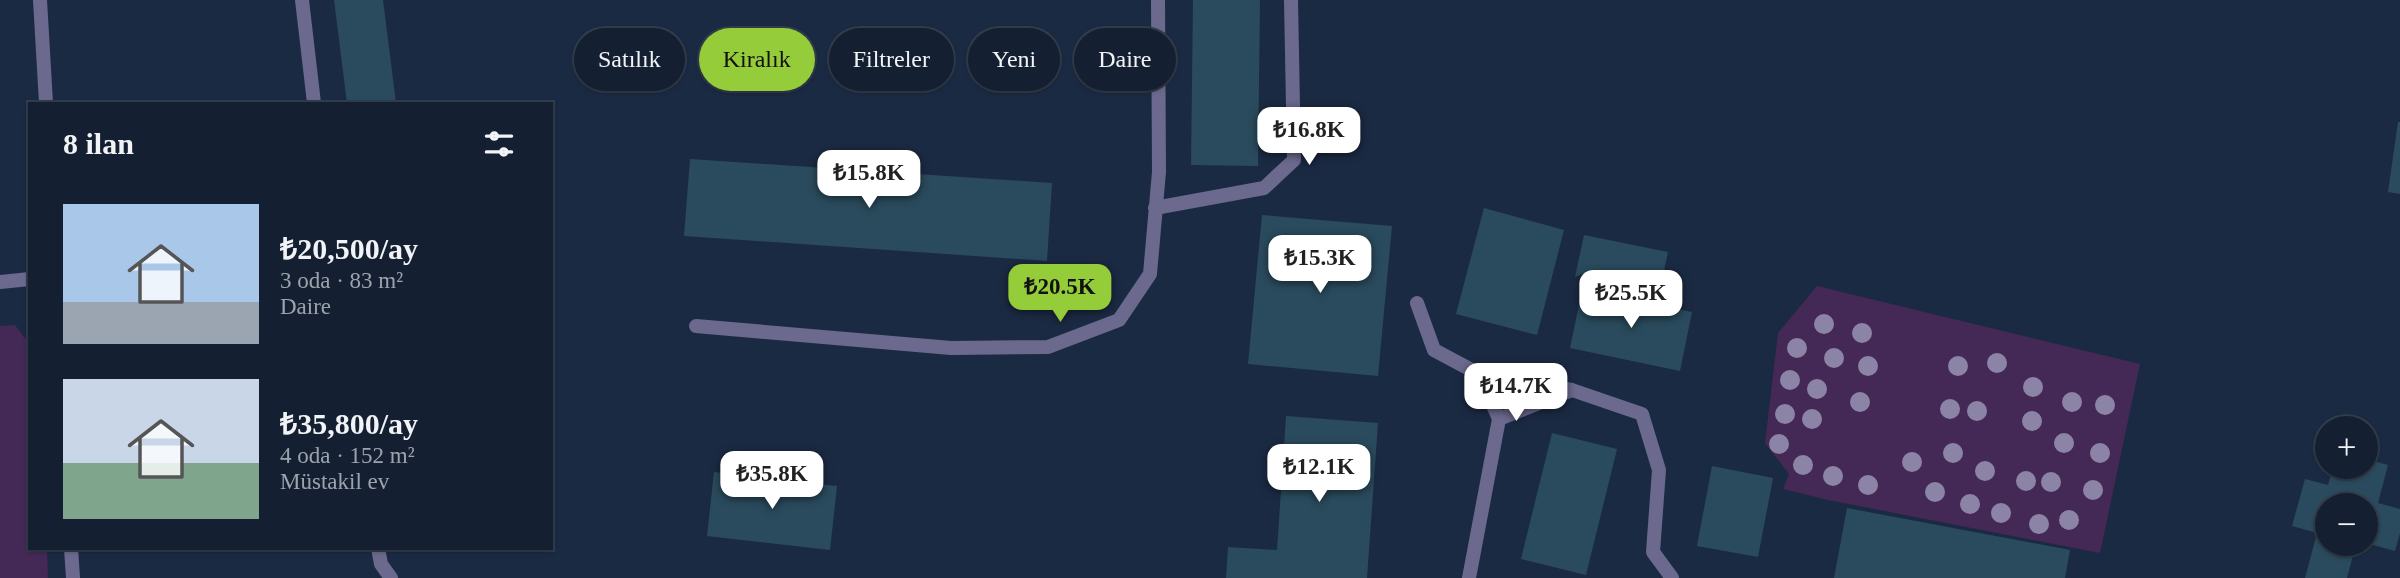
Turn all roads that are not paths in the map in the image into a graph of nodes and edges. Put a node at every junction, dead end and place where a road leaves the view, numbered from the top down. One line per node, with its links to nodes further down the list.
1 (40, 0): 5 (street)
2 (302, 0): 6 (street)
3 (1158, 0): 7 (street)
4 (1291, 0): 7 (street)
5 (46, 102)
6 (314, 102)
7 (1155, 208): 11 (street)
8 (28, 279): 9 (street)
9 (0, 282)
10 (1417, 303): 12 (street)
11 (696, 326)
12 (1479, 374): 13 (street); 14 (street)
13 (1572, 390): 14 (street); 20 (street)
14 (1499, 419): 19 (street)
15 (71, 550): 17 (street)
16 (379, 550): 18 (street)
17 (73, 578)
18 (391, 578)
19 (1469, 578)
20 (1672, 578)

